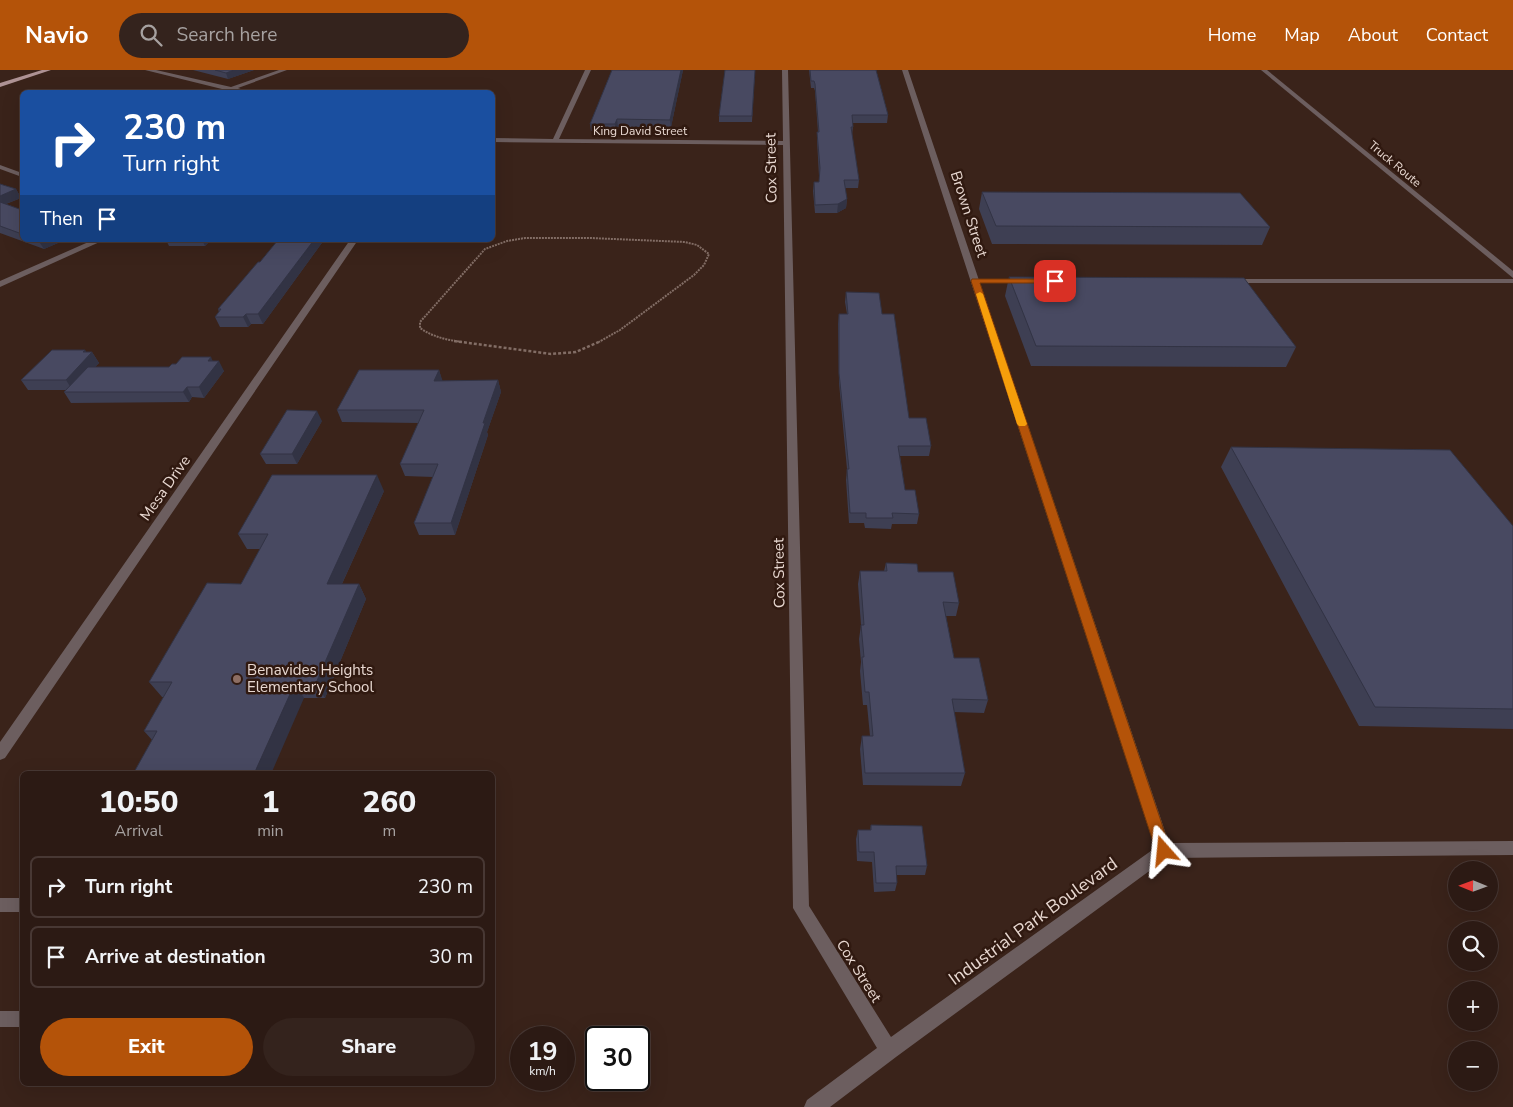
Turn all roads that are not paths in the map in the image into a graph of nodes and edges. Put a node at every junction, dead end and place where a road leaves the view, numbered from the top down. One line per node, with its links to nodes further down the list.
1 (48, 70): 8 (main road)
2 (148, 70): 9 (street)
3 (284, 70): 9 (street)
4 (588, 70): 13 (street)
5 (785, 70): 14 (street, Cox Street)
6 (906, 70): 21 (street, Brown Street)
7 (1264, 70): 20 (street, Truck Route)
8 (0, 84)
9 (231, 89): 10 (street); 11 (street)
10 (228, 90)
11 (236, 90)
12 (495, 140): 13 (street, King David Street)
13 (555, 141): 14 (street, King David Street)
14 (787, 143): 33 (street, Cox Street)
15 (14, 166): 16 (street)
16 (2, 169): 17 (street)
17 (20, 174)
18 (95, 242): 25 (street)
19 (353, 242): 26 (street, Mesa Drive)
20 (1513, 275)
21 (975, 281): 22 (lane); 28 (street, Brown Street)
22 (1035, 281)
23 (1224, 281): 24 (lane)
24 (1513, 281)
25 (0, 284)
26 (0, 754)
27 (1513, 848): 28 (street)
28 (1164, 851): 33 (street, Industrial Park Boulevard)
29 (0, 905): 30 (lane)
30 (20, 906)
31 (0, 1019): 32 (lane)
32 (20, 1020)
33 (889, 1050): 34 (street, Industrial Park Boulevard)
34 (814, 1107)

